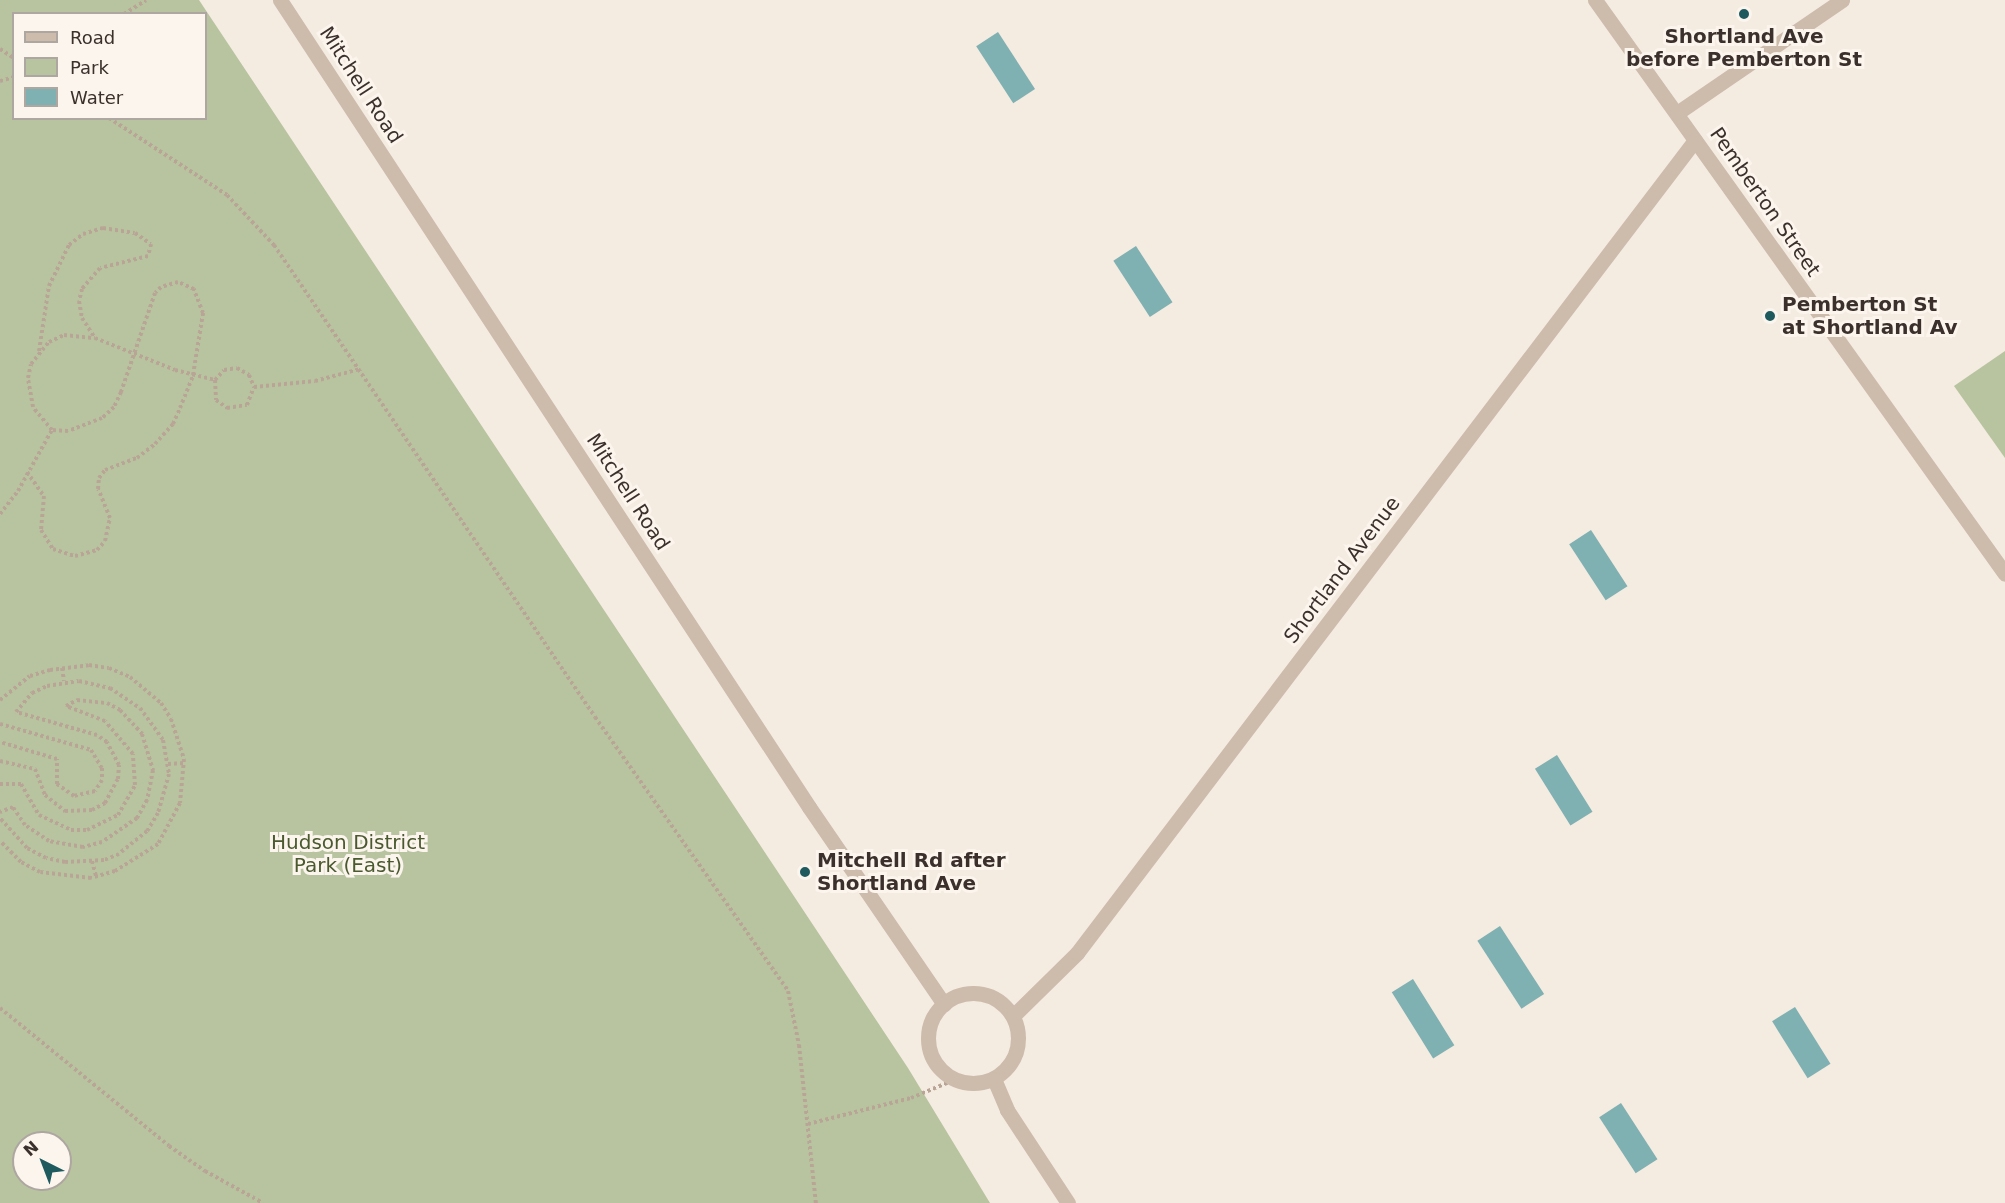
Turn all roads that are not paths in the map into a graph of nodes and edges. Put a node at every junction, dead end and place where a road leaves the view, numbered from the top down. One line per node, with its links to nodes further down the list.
1 (280, 0): 7 (street, Mitchell Road)
2 (1596, 0): 4 (street, Pemberton Street)
3 (1842, 0): 4 (street)
4 (1677, 113): 5 (street, Pemberton Street)
5 (1695, 140): 6 (street, Pemberton Street); 8 (street, Shortland Avenue)
6 (2005, 574)
7 (944, 1004): 8 (street); 9 (street)
8 (1013, 1016): 9 (street)
9 (994, 1078): 10 (street)
10 (1068, 1203)

